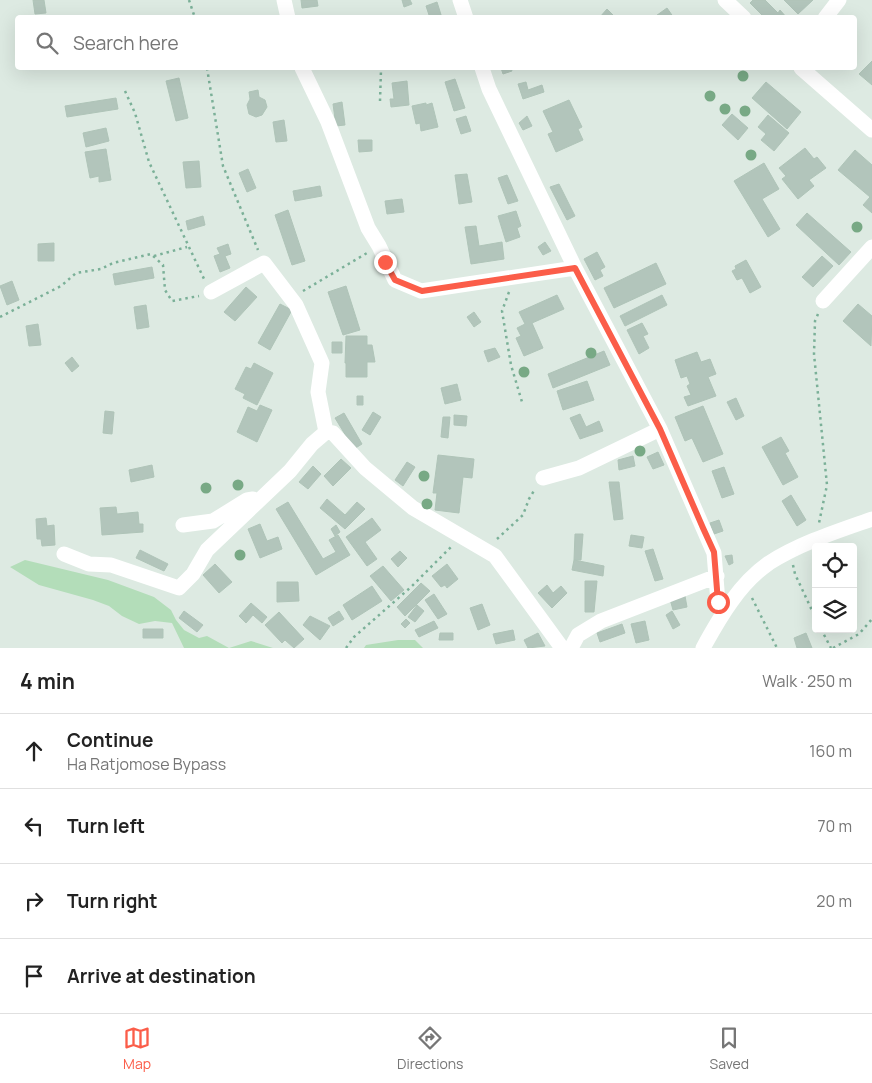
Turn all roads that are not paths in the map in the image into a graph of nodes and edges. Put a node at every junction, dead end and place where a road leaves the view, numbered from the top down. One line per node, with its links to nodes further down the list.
1 (284, 0): 5 (street)
2 (460, 0): 6 (street)
3 (725, 0): 7 (street)
4 (839, 0): 8 (street)
5 (287, 15)
6 (465, 15)
7 (741, 15)
8 (826, 15)
9 (303, 70): 14 (street)
10 (483, 70): 14 (street)
11 (803, 70): 12 (street)
12 (872, 130)
13 (872, 246): 16 (street)
14 (575, 268): 17 (street)
15 (211, 292): 18 (street)
16 (823, 301)
17 (660, 429): 19 (street); 24 (street)
18 (326, 432): 20 (street); 26 (street)
19 (543, 478)
20 (260, 497): 22 (street); 23 (street)
21 (872, 518): 25 (street)
22 (183, 525)
23 (64, 554)
24 (717, 576): 25 (street); 27 (street)
25 (723, 612): 28 (street)
26 (562, 648)
27 (571, 648)
28 (702, 648)

